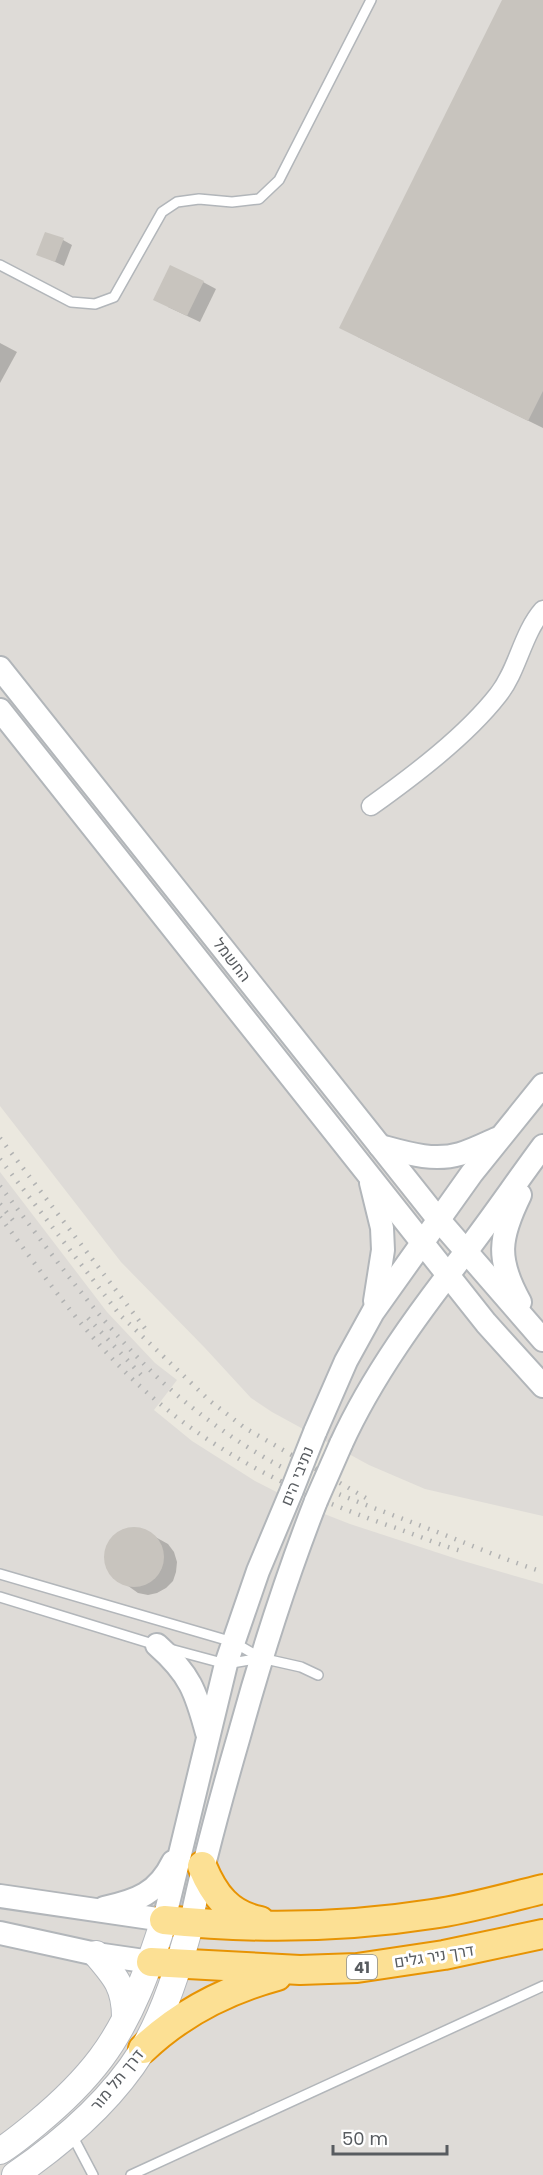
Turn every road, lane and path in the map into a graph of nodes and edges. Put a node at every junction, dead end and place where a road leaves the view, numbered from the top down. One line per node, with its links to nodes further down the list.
1 (371, 0): 2 (lane)
2 (0, 265)
3 (543, 610): 6 (street)
4 (0, 668): 9 (street, החשמל)
5 (0, 710): 11 (street, החשמל)
6 (370, 806)
7 (543, 1085): 8 (street, נתיבי הים)
8 (498, 1139): 9 (street); 12 (street, נתיבי הים)
9 (380, 1146): 12 (street, החשמל)
10 (543, 1146): 14 (street, נתיבי הים); 17 (street)
11 (369, 1176): 13 (street, החשמל); 16 (street)
12 (438, 1219): 13 (street, נתיבי הים); 14 (street, החשמל)
13 (421, 1242): 15 (street, החשמל); 16 (street, נתיבי הים)
14 (466, 1252): 15 (street, נתיבי הים); 17 (street, החשמל)
15 (447, 1274): 18 (street, החשמל); 23 (street, נתיבי הים, bridge)
16 (373, 1312): 21 (street, נתיבי הים, bridge)
17 (540, 1336)
18 (543, 1386)
19 (0, 1574): 21 (lane)
20 (0, 1597): 22 (lane)
21 (233, 1642): 23 (lane); 24 (street, נתיבי הים)
22 (158, 1645): 24 (lane); 26 (street)
23 (261, 1658): 24 (lane); 25 (lane); 28 (street, נתיבי הים)
24 (226, 1664): 26 (street, נתיבי הים)
25 (318, 1675)
26 (208, 1735): 27 (street, נתיבי הים)
27 (182, 1845): 31 (street); 32 (street, נתיבי הים)
28 (202, 1866): 33 (street, נתיבי הים); 34 (highway)
29 (543, 1889): 34 (highway)
30 (0, 1896): 31 (street)
31 (94, 1910): 32 (street)
32 (164, 1920): 33 (highway); 38 (main road, דרך תל מור)
33 (191, 1922): 34 (highway); 39 (main road, דרך תל מור)
34 (280, 1924)
35 (0, 1933): 37 (street)
36 (543, 1934): 40 (highway, דרך ניר גלים / 41)
37 (96, 1954): 38 (street); 42 (main road)
38 (150, 1962): 39 (highway, 41); 42 (main road, דרך תל מור)
39 (179, 1965): 40 (highway, דרך ניר גלים / 41); 43 (main road, דרך תל מור)
40 (300, 1970): 43 (highway)
41 (543, 1986): 48 (lane)
42 (125, 2017): 45 (main road, דרך תל מור)
43 (143, 2049): 44 (main road, דרך תל מור)
44 (71, 2133): 46 (main road, דרך תל מור); 47 (lane)
45 (0, 2151)
46 (15, 2175)
47 (93, 2175)
48 (131, 2175)

